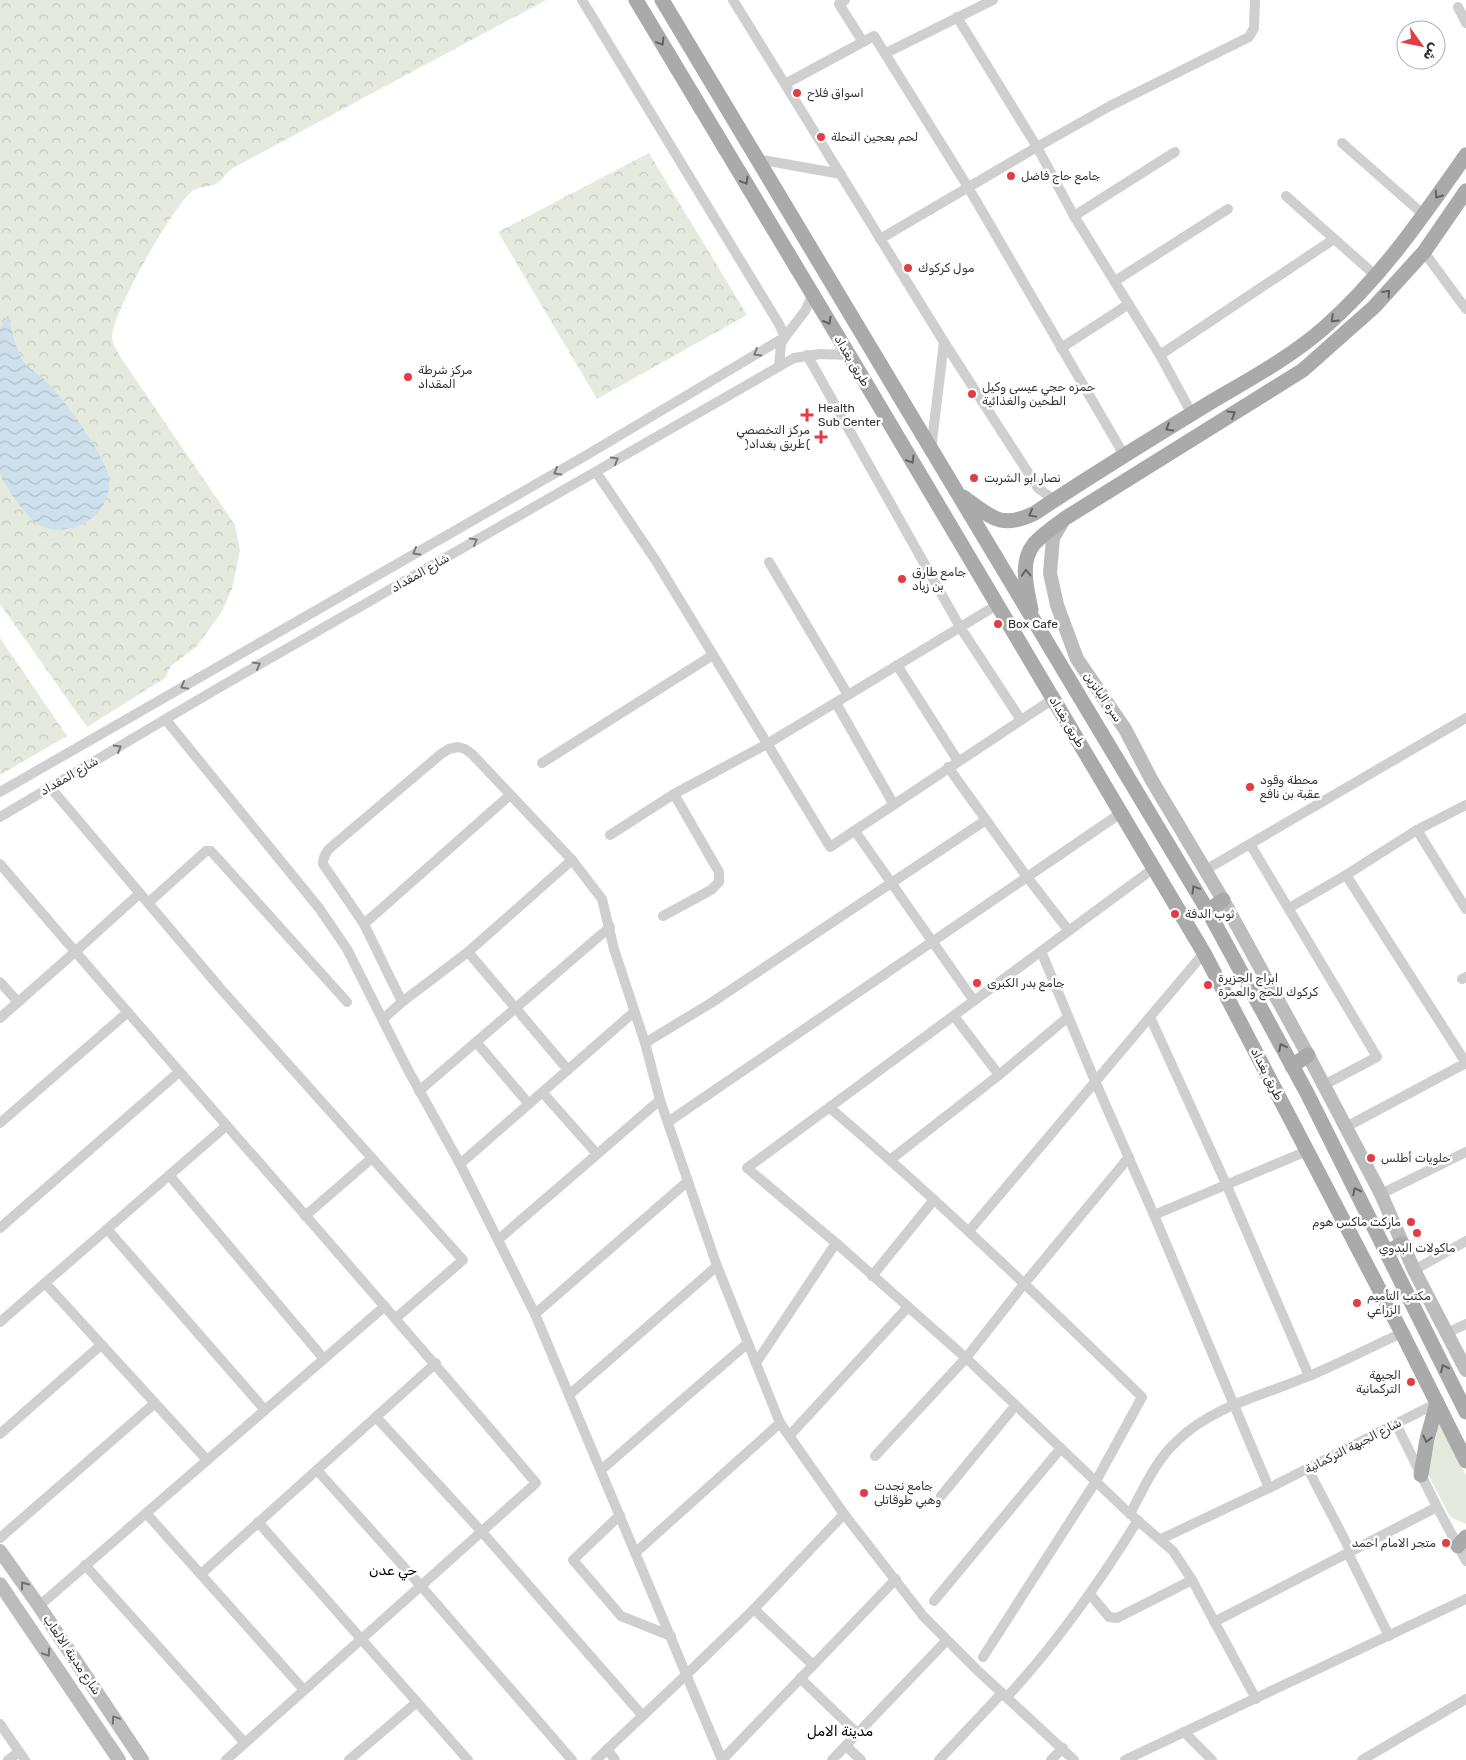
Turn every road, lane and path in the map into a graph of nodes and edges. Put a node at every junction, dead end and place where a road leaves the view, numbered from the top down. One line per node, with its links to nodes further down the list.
1 (582, 0): 34 (street)
2 (662, 0): 18 (main road, طريق بغداد)
3 (845, 0): 11 (street)
4 (993, 0): 9 (street)
5 (1255, 0): 15 (street)
6 (736, 1): 13 (street)
7 (644, 3): 31 (main road, طريق بغداد, one-way to 31)
8 (1458, 6): 10 (street)
9 (957, 17): 12 (street); 15 (street)
10 (1466, 23)
11 (863, 42): 12 (street); 13 (street)
12 (886, 53): 20 (street)
13 (785, 84): 19 (street)
14 (1342, 143): 24 (street)
15 (1037, 147): 20 (street); 25 (street)
16 (1175, 152): 25 (street)
17 (1466, 155): 24 (main road, one-way to 24)
18 (757, 159): 19 (street); 42 (main road, طريق بغداد)
19 (841, 174): 26 (street)
20 (968, 187): 26 (street); 36 (street)
21 (1466, 191): 28 (main road)
22 (1286, 196): 27 (street)
23 (1228, 208): 30 (street)
24 (1424, 215): 29 (main road)
25 (1074, 216): 30 (street)
26 (880, 239): 35 (street)
27 (1334, 239): 29 (street); 39 (street)
28 (1424, 252): 33 (street); 47 (main road, one-way to 28)
29 (1376, 276): 41 (main road, one-way to 41)
30 (1115, 280): 32 (street)
31 (813, 294): 34 (street, شارع المقداد); 38 (main road, طريق بغداد, one-way to 38)
32 (1129, 304): 36 (street); 39 (street)
33 (1466, 309)
34 (785, 337): 40 (street); 54 (street, شارع المقداد, one-way to 54)
35 (944, 342): 42 (street); 46 (street)
36 (1061, 348): 43 (street)
37 (807, 355): 38 (street, شارع المقداد); 40 (street, شارع المقداد); 51 (street)
38 (848, 355): 49 (main road, طريق بغداد, one-way to 49)
39 (1160, 355): 41 (street)
40 (780, 366): 44 (street, شارع المقداد, one-way to 40)
41 (1192, 414): 43 (main road, one-way to 43)
42 (932, 450): 45 (main road, طريق بغداد)
43 (1124, 455): 46 (main road)
44 (596, 472): 52 (street); 55 (street, شارع المقداد, one-way to 44)
45 (958, 494): 46 (main road, one-way to 45); 50 (main road, طريق بغداد)
46 (1054, 500): 47 (main road)
47 (1064, 518): 50 (main road, one-way to 47); 81 (main road, سرة البانزين)
48 (769, 562): 56 (street)
49 (997, 605): 51 (street); 57 (main road, طريق بغداد)
50 (1033, 621): 91 (main road, طريق بغداد, one-way to 50)
51 (960, 627): 53 (street); 61 (street)
52 (713, 655): 62 (street); 64 (street)
53 (897, 665): 56 (street); 63 (street)
54 (207, 673): 55 (street); 67 (street, شارع المقداد, one-way to 67)
55 (220, 687): 60 (street, شارع المقداد)
56 (848, 695): 58 (street)
57 (1052, 698): 61 (street); 72 (main road, طريق بغداد)
58 (836, 703): 62 (street); 70 (street)
59 (1466, 718): 78 (street)
60 (166, 720): 66 (street, شارع المقداد, one-way to 60); 113 (street)
61 (1021, 720): 63 (street)
62 (767, 744): 68 (street); 76 (street)
63 (958, 761): 65 (street)
64 (542, 763)
65 (948, 767): 70 (street); 74 (street)
66 (50, 787): 73 (street, شارع المقداد); 86 (street)
67 (0, 792)
68 (674, 794): 77 (street); 92 (street)
69 (510, 795): 79 (street); 93 (street); 93 (street)
70 (894, 805): 76 (street)
71 (1466, 805): 75 (street)
72 (1121, 813): 82 (main road, طريق بغداد); 84 (street)
73 (0, 817)
74 (986, 820): 84 (street); 85 (street)
75 (1417, 830): 83 (street); 89 (street)
76 (855, 831): 85 (street)
77 (610, 835)
78 (1250, 844): 81 (street); 90 (street)
79 (572, 860): 94 (street); 99 (street)
80 (0, 864): 98 (street)
81 (1205, 866): 87 (main road, سرة البانزين)
82 (1154, 868): 95 (street); 100 (main road, طريق بغداد)
83 (1346, 875): 90 (street); 132 (street)
84 (1027, 877): 95 (street); 96 (street)
85 (891, 883): 96 (street); 115 (street)
86 (139, 894): 88 (street); 98 (street)
87 (1224, 900): 91 (main road); 116 (main road, سرة البانزين)
88 (148, 903): 104 (street); 138 (street)
89 (1464, 903)
90 (1289, 908): 122 (street)
91 (1208, 910): 117 (main road, طريق بغداد, one-way to 91)
92 (663, 916)
93 (364, 924): 105 (street)
94 (610, 927): 106 (street); 108 (street)
95 (1069, 931): 97 (street)
96 (933, 942): 102 (street); 129 (street)
97 (1042, 951): 102 (street); 110 (street)
98 (75, 952): 103 (street); 107 (street)
99 (468, 952): 105 (street); 106 (street)
100 (1204, 953): 111 (street); 133 (main road, طريق بغداد)
101 (0, 982): 103 (street)
102 (974, 1001): 109 (street)
103 (18, 1002): 112 (street)
104 (347, 1002)
105 (402, 1002): 113 (street)
106 (515, 1009): 114 (street); 118 (street)
107 (128, 1012): 119 (street); 130 (street)
108 (634, 1012): 115 (street); 118 (street)
109 (954, 1016): 120 (street); 127 (street)
110 (1068, 1016): 120 (street); 121 (street)
111 (1150, 1017): 121 (street); 143 (street)
112 (0, 1018)
113 (383, 1019): 123 (street)
114 (476, 1042): 123 (street); 126 (street)
115 (645, 1044): 125 (street)
116 (1308, 1056): 117 (main road); 122 (main road, سرة البانزين)
117 (1292, 1066): 128 (main road, طريق بغداد)
118 (568, 1070): 124 (street)
119 (179, 1072): 131 (street); 148 (street)
120 (999, 1075): 139 (street)
121 (1095, 1081): 137 (street); 150 (street)
122 (1324, 1085): 132 (main road, سرة البانزين)
123 (419, 1091): 140 (street)
124 (543, 1093): 126 (street); 136 (street)
125 (660, 1100): 129 (street); 136 (street)
126 (530, 1104): 140 (street)
127 (830, 1108): 139 (street); 153 (street)
128 (1319, 1118): 133 (main road); 155 (main road, طريق بغداد, one-way to 128)
129 (668, 1122): 142 (street)
130 (0, 1124)
131 (226, 1126): 141 (street); 147 (street)
132 (1346, 1127): 144 (main road, سرة البانزين)
133 (1294, 1128): 134 (main road, طريق بغداد)
134 (1307, 1151): 143 (street); 167 (main road, طريق بغداد)
135 (1466, 1152): 144 (street)
136 (597, 1154): 151 (street)
137 (1129, 1157): 146 (street); 160 (street)
138 (372, 1158): 147 (street); 164 (street)
139 (890, 1160): 145 (street)
140 (460, 1164): 151 (street)
141 (169, 1175): 149 (street); 172 (street)
142 (688, 1181): 156 (street); 163 (street)
143 (1226, 1186): 146 (street); 176 (street)
144 (1381, 1194): 154 (main road, سرة البانزين)
145 (933, 1201): 150 (street); 158 (street)
146 (1154, 1215): 180 (street)
147 (305, 1216): 161 (street)
148 (0, 1228)
149 (107, 1229): 159 (street); 183 (street)
150 (969, 1231): 160 (street)
151 (499, 1239): 163 (street)
152 (1466, 1241): 157 (street)
153 (836, 1243): 158 (street); 174 (street)
154 (1402, 1244): 155 (main road); 157 (main road, سرة البانزين)
155 (1387, 1252): 181 (main road, طريق بغداد, one-way to 155)
156 (717, 1266): 169 (street); 177 (street)
157 (1414, 1270): 168 (main road, سرة البانزين)
158 (872, 1276): 162 (street)
159 (44, 1283): 165 (street); 170 (street)
160 (1024, 1284): 171 (street); 197 (street)
161 (385, 1306): 164 (street); 172 (street)
162 (908, 1307): 171 (street); 188 (street)
163 (535, 1314): 177 (street)
164 (396, 1318): 173 (street)
165 (0, 1322)
166 (1466, 1324): 168 (street)
167 (1402, 1333): 176 (street); 179 (main road, طريق بغداد)
168 (1447, 1333): 175 (main road, سرة البانزين)
169 (748, 1343): 174 (street); 195 (street)
170 (101, 1345): 178 (street); 187 (street)
171 (966, 1358): 182 (street); 190 (street)
172 (324, 1359): 183 (street)
173 (436, 1363): 184 (street); 206 (street)
174 (756, 1363): 185 (street)
175 (1466, 1370)
176 (1309, 1376): 180 (street)
177 (569, 1395): 195 (street)
178 (155, 1403): 191 (street); 207 (street)
179 (1437, 1403): 186 (street, شارع الجبهة التركمانية); 192 (main road, طريق بغداد); 196 (main road, one-way to 196)
180 (1233, 1405): 198 (street); 204 (street)
181 (1464, 1405)
182 (1015, 1406): 189 (street); 199 (street)
183 (266, 1410): 191 (street)
184 (376, 1417): 194 (street); 206 (street)
185 (780, 1423): 188 (street); 211 (street)
186 (1396, 1424): 193 (street, شارع الجبهة التركمانية); 196 (street)
187 (0, 1434)
188 (790, 1435): 202 (street)
189 (1061, 1448): 197 (street); 222 (street)
190 (875, 1456)
191 (207, 1460): 201 (street)
192 (1466, 1461)
193 (1308, 1469): 198 (street, شارع الجبهة التركمانية); 212 (street)
194 (317, 1470): 205 (street); 219 (street)
195 (601, 1470): 203 (street)
196 (1421, 1475): 200 (street)
197 (1096, 1480): 204 (street); 230 (street)
198 (1269, 1488): 208 (street, شارع الجبهة التركمانية)
199 (941, 1496)
200 (1437, 1508): 209 (street); 212 (street)
201 (146, 1513): 214 (street); 215 (street)
202 (844, 1514): 216 (street); 224 (street)
203 (620, 1515): 211 (street); 226 (street)
204 (1134, 1517): 208 (street); 220 (street)
205 (258, 1522): 215 (street); 228 (street)
206 (482, 1532): 219 (street); 239 (street)
207 (0, 1538)
208 (1160, 1539): 217 (street)
209 (1462, 1541): 213 (street)
210 (0, 1551): 223 (main road, شارع مدينة الالعاب, one-way to 210)
211 (635, 1552): 226 (street)
212 (1350, 1552): 225 (street); 227 (street)
213 (1466, 1561)
214 (85, 1565): 223 (street); 243 (street)
215 (201, 1574): 234 (street)
216 (896, 1579): 229 (street); 231 (street)
217 (1192, 1580): 220 (street); 225 (street)
218 (0, 1584): 251 (main road, شارع مدينة الالعاب, one-way to 251)
219 (421, 1586): 228 (street); 254 (street)
220 (1090, 1594): 235 (street)
221 (1466, 1599): 227 (street)
222 (934, 1601)
223 (39, 1606): 248 (main road, شارع مدينة الالعاب, one-way to 223)
224 (754, 1608): 231 (street); 232 (street)
225 (1214, 1622): 236 (street)
226 (671, 1636): 232 (street)
227 (1389, 1636): 236 (street)
228 (362, 1639): 234 (street); 238 (street)
229 (947, 1640): 235 (street); 242 (street)
230 (982, 1657)
231 (813, 1665): 233 (street)
232 (687, 1674): 239 (street); 257 (street)
233 (800, 1678): 242 (street); 257 (street)
234 (304, 1690): 243 (street)
235 (1004, 1695): 245 (street); 260 (street)
236 (1256, 1699): 241 (street)
237 (1466, 1699): 265 (street)
238 (417, 1702): 249 (street); 253 (street)
239 (642, 1715): 246 (street)
240 (0, 1724): 247 (street)
241 (1184, 1732): 263 (street); 264 (street)
242 (858, 1734): 244 (street)
243 (245, 1742): 252 (street)
244 (846, 1746): 258 (street); 259 (street)
245 (1063, 1748): 261 (street); 262 (street)
246 (607, 1749): 255 (street); 256 (street)
247 (22, 1756): 250 (street)
248 (139, 1759)
249 (466, 1759)
250 (8, 1760)
251 (119, 1760)
252 (226, 1760)
253 (349, 1760)
254 (572, 1760)
255 (596, 1760)
256 (615, 1760)
257 (722, 1760)
258 (832, 1760)
259 (861, 1760)
260 (939, 1760)
261 (1051, 1760)
262 (1074, 1760)
263 (1125, 1760)
264 (1212, 1760)
265 (1362, 1760)

